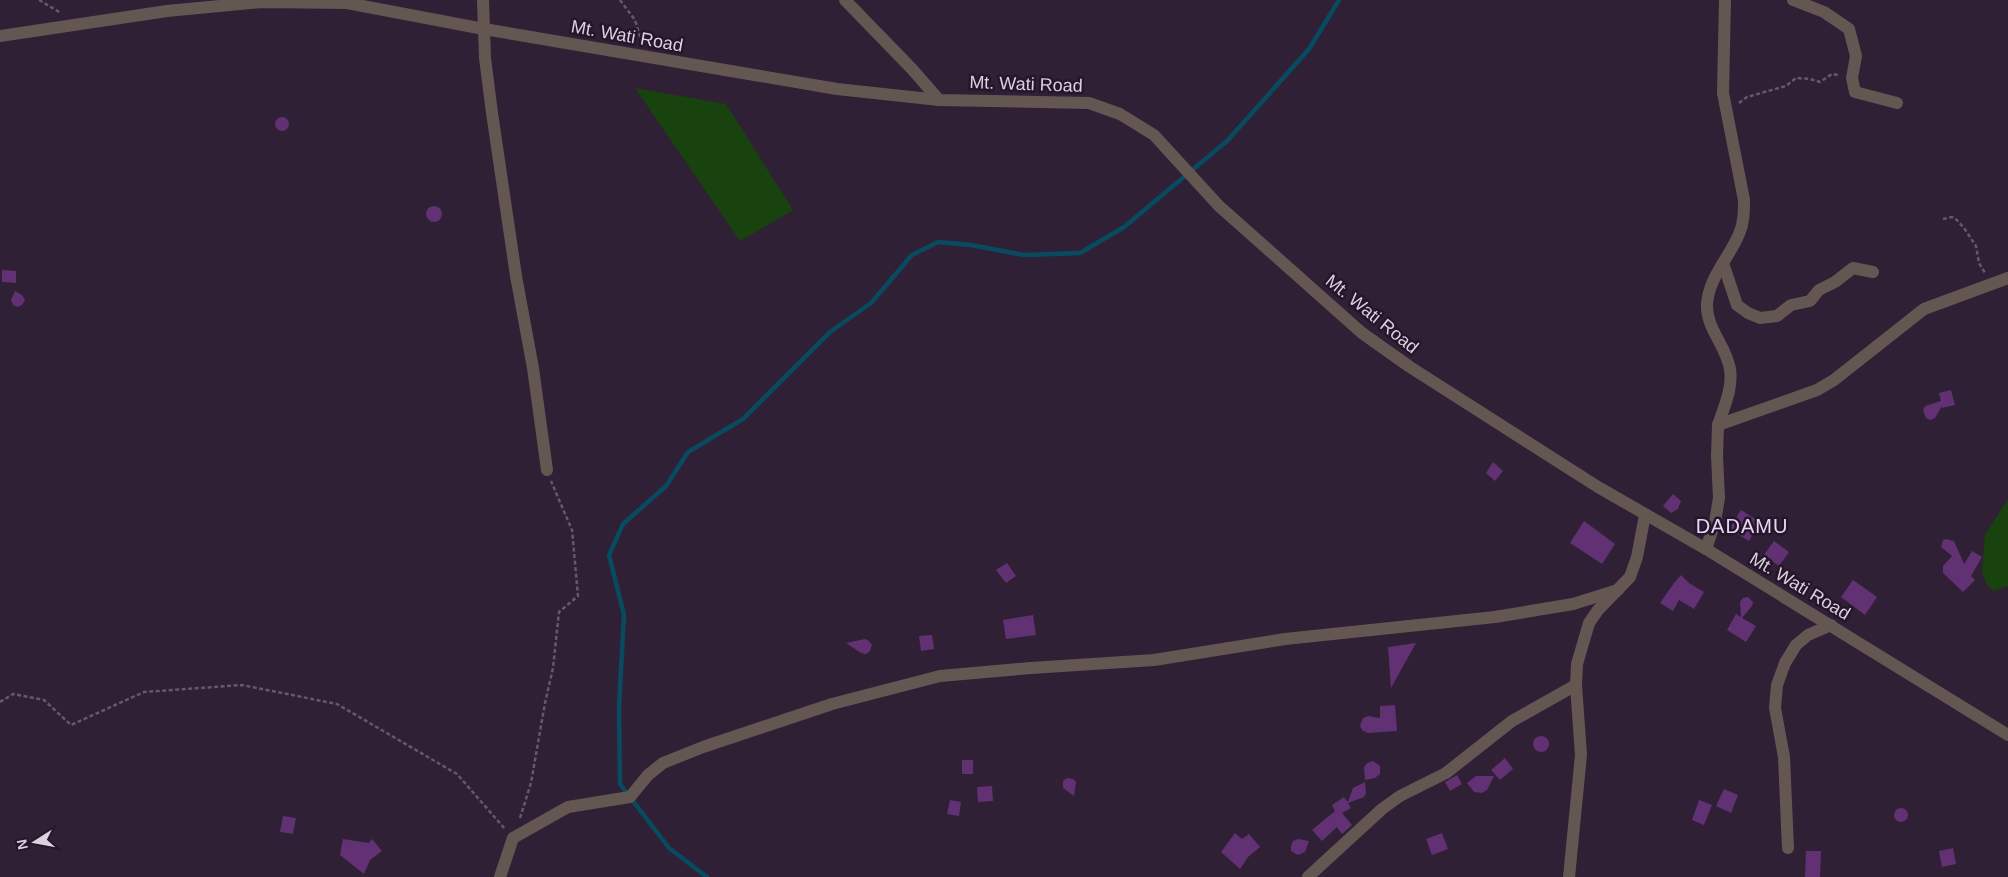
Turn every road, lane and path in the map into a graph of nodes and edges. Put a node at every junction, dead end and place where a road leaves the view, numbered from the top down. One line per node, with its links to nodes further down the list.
1 (483, 0): 6 (street)
2 (620, 0): 8 (path)
3 (845, 0): 11 (street)
4 (1725, 0): 10 (street)
5 (1793, 0): 9 (street)
6 (484, 30): 7 (street, Mt. Wati Road); 8 (street, Mt. Wati Road); 19 (street)
7 (0, 36)
8 (646, 56): 11 (street, Mt. Wati Road)
9 (1852, 78): 10 (path); 12 (street)
10 (1724, 98): 14 (street)
11 (939, 100): 20 (street, Mt. Wati Road)
12 (1897, 104)
13 (1944, 219): 17 (path)
14 (1723, 263): 15 (street); 18 (street)
15 (1873, 272)
16 (2008, 278): 17 (street)
17 (1995, 284): 18 (street)
18 (1718, 425): 21 (street)
19 (547, 470): 27 (path)
20 (1645, 515): 21 (street, Mt. Wati Road); 22 (street)
21 (1706, 549): 23 (street, Mt. Wati Road)
22 (1618, 590): 24 (street); 27 (street)
23 (1831, 625): 26 (street, Mt. Wati Road); 28 (street)
24 (1576, 686): 30 (street); 31 (street)
25 (0, 702): 27 (path)
26 (2008, 735)
27 (514, 838): 29 (street)
28 (1788, 848)
29 (500, 877)
30 (1308, 877)
31 (1569, 877)

